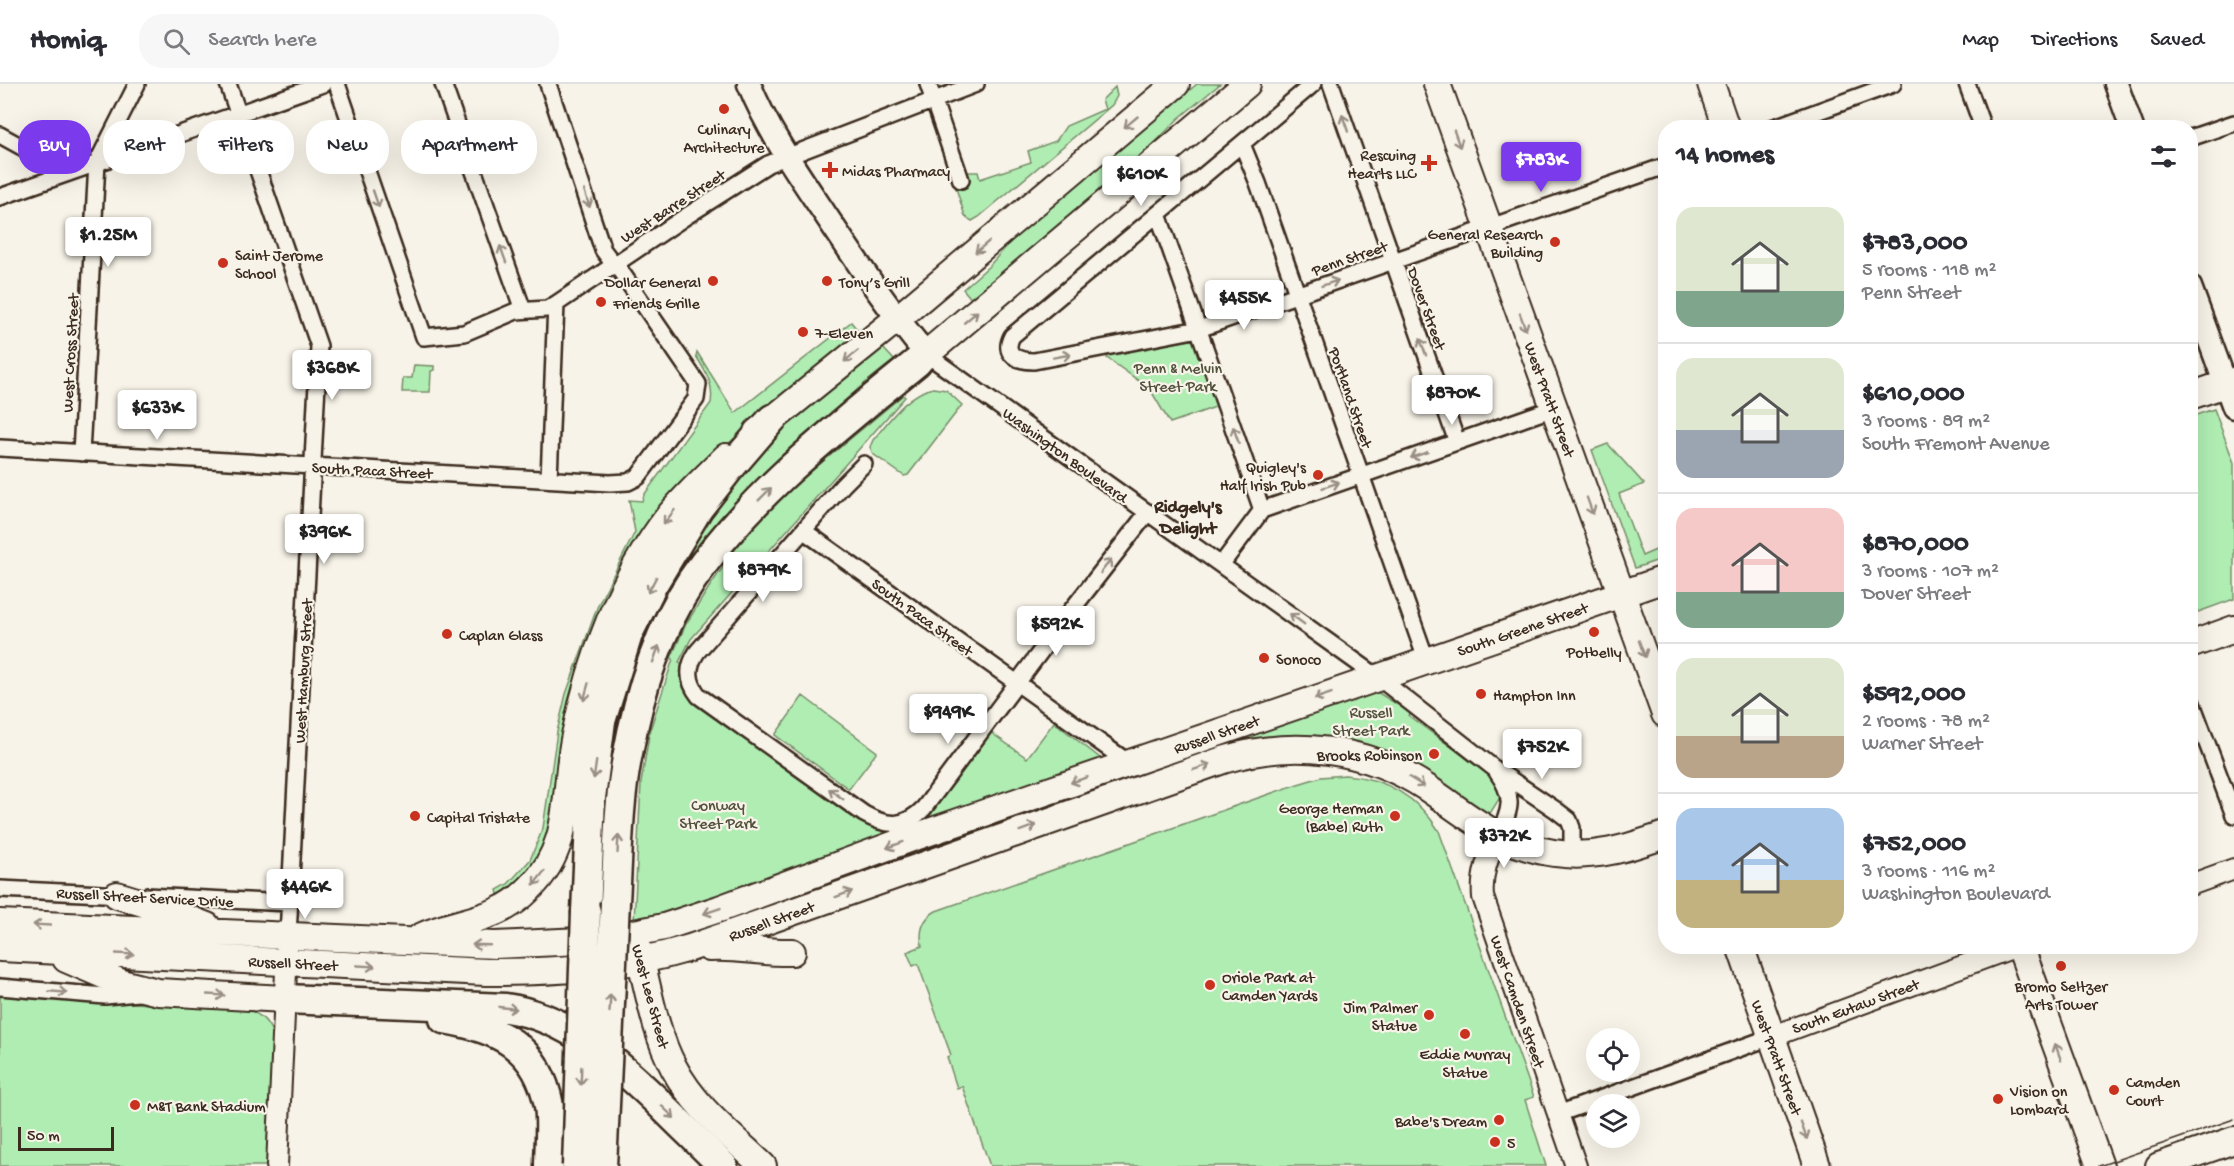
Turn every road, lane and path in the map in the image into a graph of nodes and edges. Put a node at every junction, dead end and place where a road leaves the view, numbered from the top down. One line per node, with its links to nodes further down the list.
1 (137, 84): 31 (street, West Cross Street)
2 (228, 84): 20 (street, West Hamburg Street)
3 (323, 84): 20 (street)
4 (337, 84): 44 (street, one-way to 44)
5 (443, 84): 44 (street, one-way to 5)
6 (548, 84): 40 (street, one-way to 40)
7 (749, 84): 30 (main road, Washington Boulevard)
8 (928, 84): 19 (street)
9 (976, 84): 19 (street, West Barre Street)
10 (1176, 84): 45 (main road, one-way to 45)
11 (1247, 84): 47 (main road, one-way to 11)
12 (1313, 84): 28 (street)
13 (1331, 84): 39 (street, Dover Street, one-way to 13)
14 (1437, 84): 38 (main road, West Pratt Street, one-way to 38)
15 (1711, 84): 21 (main road)
16 (1893, 84): 22 (street)
17 (1967, 84): 23 (street)
18 (2116, 84): 24 (main road)
19 (934, 101): 30 (street, West Barre Street); 35 (street)
20 (238, 114): 31 (street); 56 (street, West Hamburg Street)
21 (1723, 120)
22 (1794, 120)
23 (1980, 120)
24 (2129, 120)
25 (2234, 123): 27 (street)
26 (0, 135): 29 (street)
27 (2198, 135)
28 (1242, 144): 37 (street); 41 (street, Portland Street)
29 (18, 145)
30 (786, 156): 40 (street, West Barre Street); 45 (main road, Washington Boulevard)
31 (98, 163): 32 (street); 54 (street, West Cross Street)
32 (91, 165)
33 (1658, 169): 38 (street, Penn Street)
34 (63, 174): 36 (street)
35 (962, 180)
36 (0, 197)
37 (1158, 214): 46 (street); 46 (street, Penn Street, one-way to 46)
38 (1489, 229): 39 (street, Penn Street); 50 (main road, West Pratt Street, one-way to 50)
39 (1392, 261): 41 (street, Penn Street, one-way to 39); 52 (street, Dover Street, one-way to 39)
40 (615, 263): 42 (street, West Barre Street); 58 (street, South Paca Street)
41 (1297, 295): 46 (street, Penn Street); 57 (street, Portland Street)
42 (556, 304): 44 (street); 58 (street)
43 (2198, 307): 48 (main road)
44 (523, 309)
45 (897, 319): 47 (main road, Washington Boulevard); 51 (main road, one-way to 51)
46 (1199, 329): 59 (street, one-way to 46)
47 (921, 358): 60 (street, Washington Boulevard); 107 (highway, one-way to 47, bridge)
48 (2231, 390): 49 (main road)
49 (2198, 395)
50 (1554, 408): 52 (street); 64 (main road, West Pratt Street, one-way to 64)
51 (772, 419): 87 (main road, one-way to 87); 106 (highway, one-way to 106, bridge)
52 (1457, 442): 57 (street, one-way to 57)
53 (0, 448): 54 (street, South Paca Street)
54 (81, 453): 56 (street, South Paca Street)
55 (864, 464): 61 (street)
56 (312, 466): 58 (street, South Paca Street); 82 (street, West Hamburg Street)
57 (1361, 475): 59 (street, one-way to 57); 67 (street, Portland Street)
58 (549, 478)
59 (1262, 510): 62 (street)
60 (1148, 512): 62 (street, Washington Boulevard); 69 (street, one-way to 60)
61 (804, 531): 69 (street, South Paca Street); 69 (street, one-way to 61)
62 (1221, 565): 68 (street, Washington Boulevard, one-way to 62)
63 (1658, 581): 64 (main road, South Greene Street)
64 (1622, 594): 67 (main road, South Greene Street); 70 (main road, West Pratt Street, one-way to 70)
65 (2234, 629): 66 (main road)
66 (2198, 642)
67 (1426, 662): 68 (main road, South Greene Street)
68 (1379, 678): 72 (main road, Russell Street, one-way to 72); 73 (street, Washington Boulevard)
69 (1016, 683): 72 (street, South Paca Street)
70 (1658, 694)
71 (2198, 719): 74 (street)
72 (1129, 763): 85 (main road, Russell Street, one-way to 85)
73 (1495, 770): 75 (street, Washington Boulevard); 77 (street, Washington Boulevard)
74 (2234, 815)
75 (1498, 836): 77 (main road); 89 (main road, Russell Street, one-way to 75); 102 (street, West Camden Street)
76 (1658, 837): 77 (main road)
77 (1572, 855)
78 (2234, 869): 79 (street)
79 (2198, 882)
80 (0, 889): 81 (street, Russell Street Service Drive)
81 (117, 895): 82 (street, Russell Street Service Drive); 84 (main road)
82 (290, 903): 86 (street, West Hamburg Street)
83 (0, 923): 84 (main road, Russell Street, one-way to 83)
84 (224, 933): 86 (main road, Russell Street)
85 (634, 933): 87 (main road, Russell Street, one-way to 87); 95 (main road, West Lee Street)
86 (288, 935): 87 (main road, Russell Street); 96 (street, West Hamburg Street)
87 (409, 942)
88 (0, 948): 90 (main road, Russell Street)
89 (690, 948): 91 (main road); 95 (main road, Russell Street)
90 (46, 951): 96 (main road, Russell Street, one-way to 96); 98 (main road)
91 (792, 952)
92 (1743, 954): 101 (main road, West Pratt Street)
93 (1997, 954): 101 (street, South Eutaw Street)
94 (2022, 954): 112 (main road, one-way to 94)
95 (642, 961): 96 (main road, Russell Street, one-way to 95); 109 (main road, West Lee Street)
96 (287, 962): 99 (street, West Hamburg Street)
97 (0, 987): 98 (street, one-way to 98)
98 (158, 992): 99 (main road, one-way to 99)
99 (285, 999): 100 (highway); 104 (street, West Hamburg Street)
100 (344, 1003): 105 (highway); 108 (highway, one-way to 108)
101 (1771, 1037): 102 (street, South Eutaw Street); 111 (main road, West Pratt Street, one-way to 111)
102 (1558, 1113): 110 (street, West Camden Street)
103 (2234, 1140): 113 (main road)
104 (277, 1166)
105 (549, 1166)
106 (577, 1166)
107 (602, 1166)
108 (723, 1166)
109 (763, 1166)
110 (1576, 1166)
111 (1817, 1166)
112 (2100, 1166)
113 (2159, 1166)

